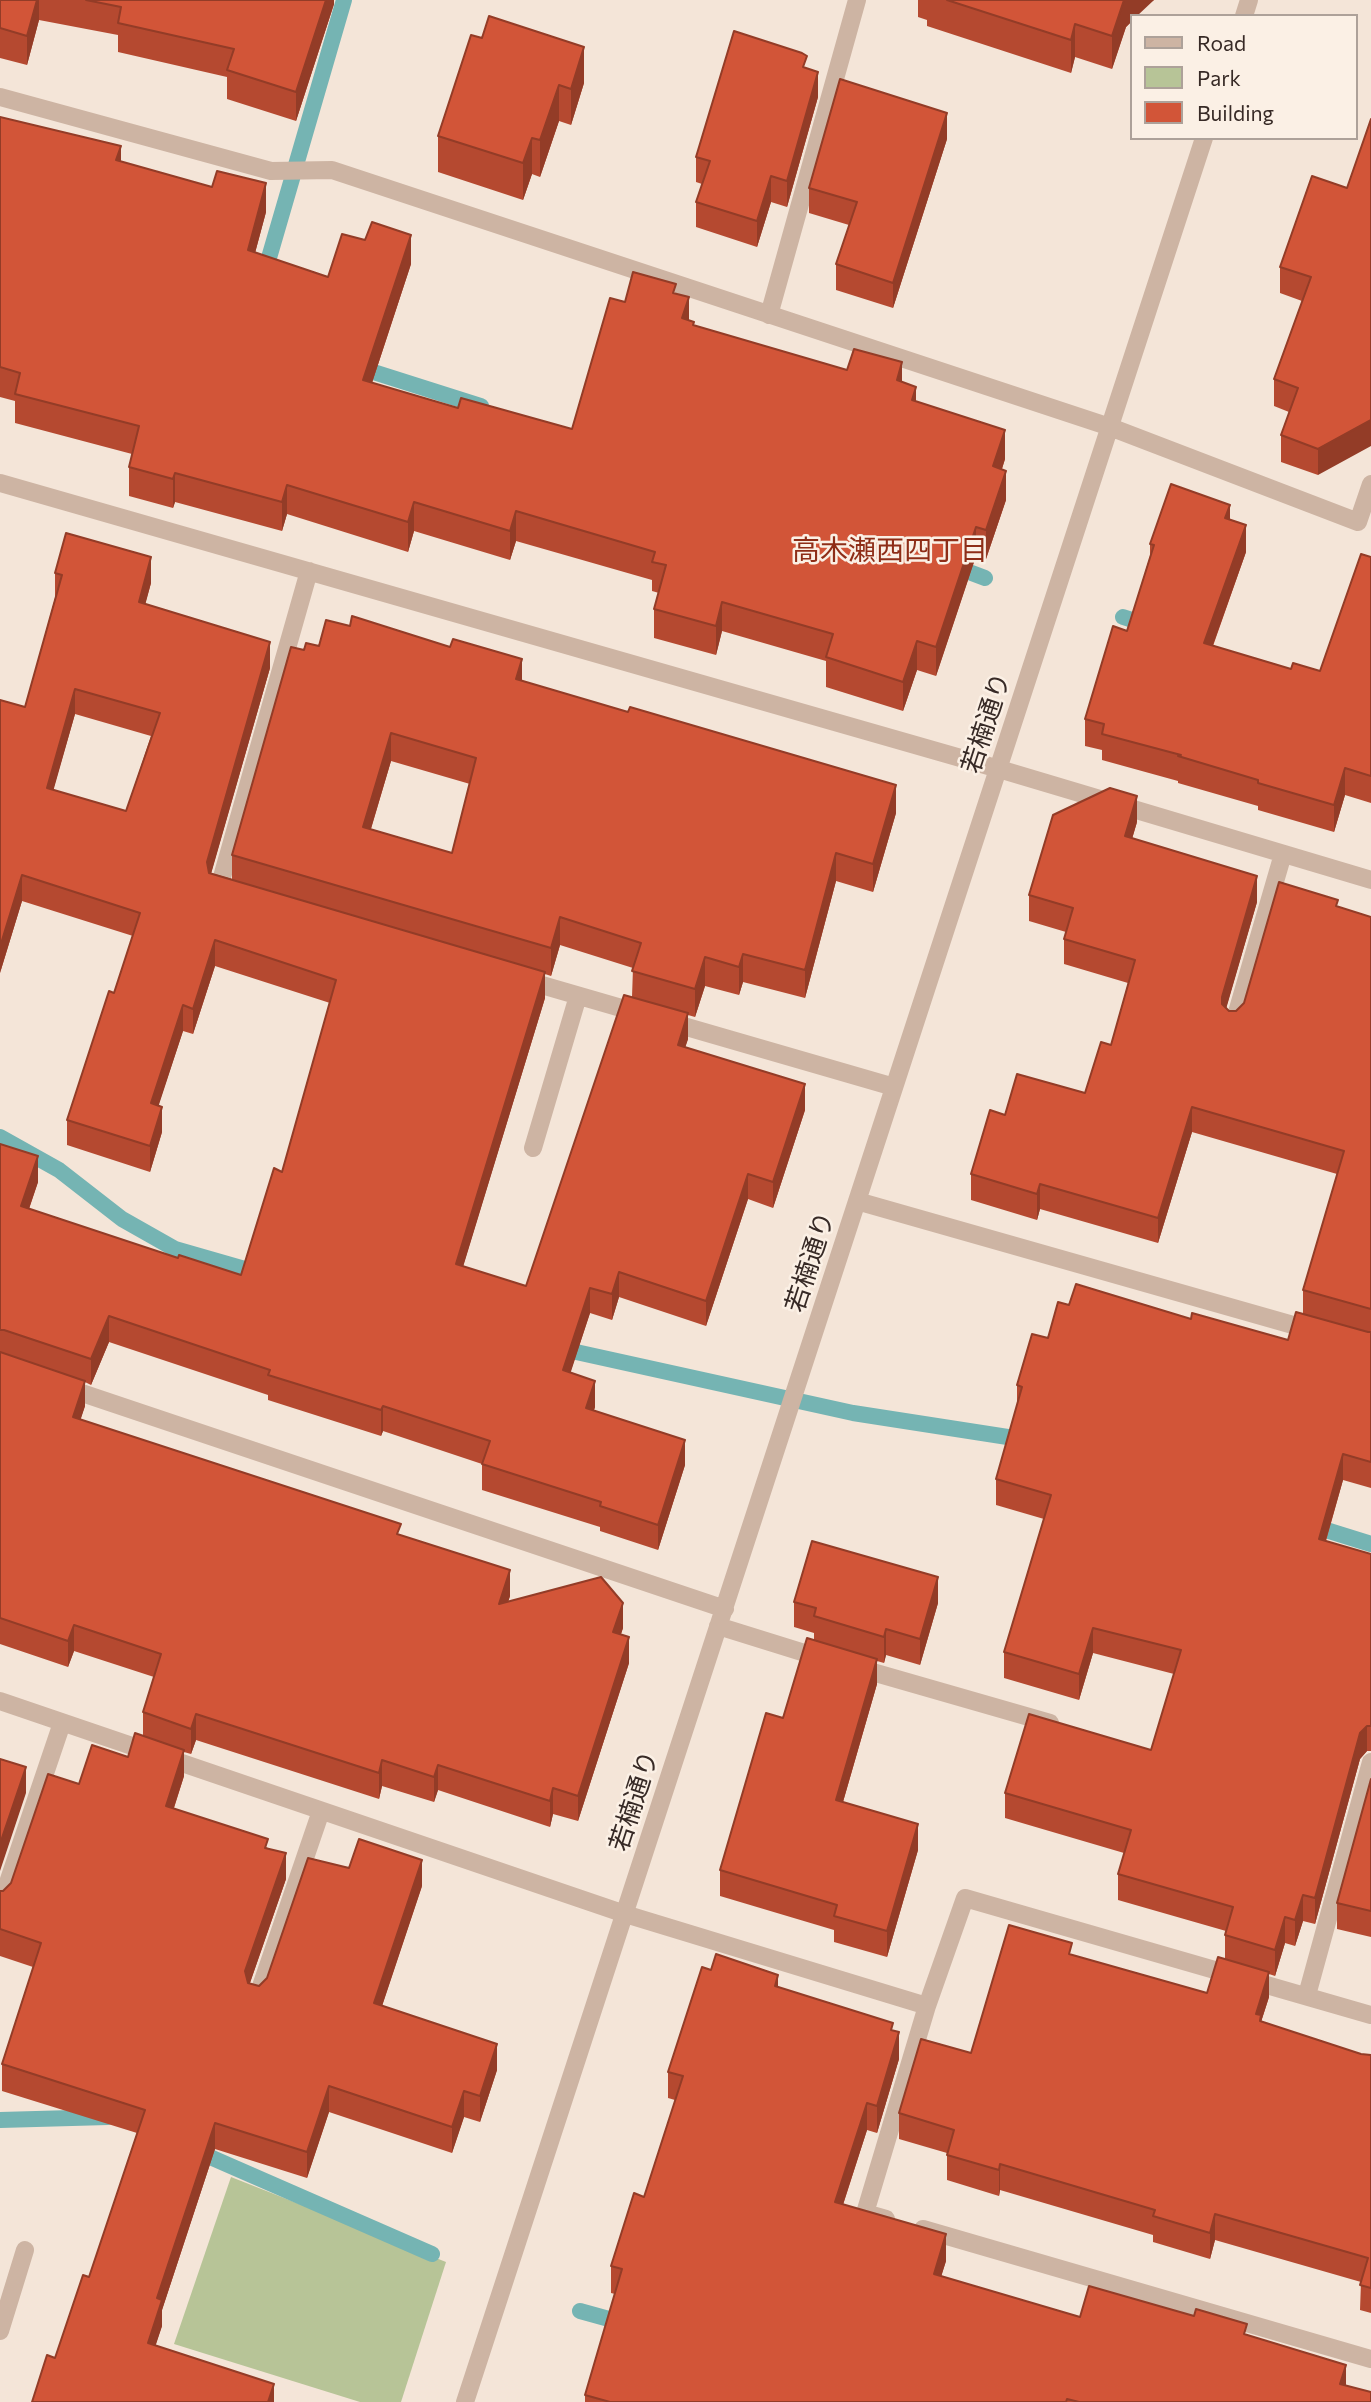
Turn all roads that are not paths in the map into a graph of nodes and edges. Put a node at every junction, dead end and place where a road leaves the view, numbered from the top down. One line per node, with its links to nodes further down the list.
1 (858, 0): 4 (street)
2 (0, 97): 4 (street)
3 (1203, 140): 5 (street, 若楠通り)
4 (769, 315): 5 (street)
5 (1110, 427): 8 (street); 10 (street, 若楠通り)
6 (0, 483): 9 (street)
7 (1371, 484): 8 (street)
8 (1365, 526)
9 (309, 571): 10 (street); 13 (street)
10 (999, 769): 11 (street); 17 (street, 若楠通り)
11 (1283, 853): 12 (street); 16 (street)
12 (1371, 880)
13 (244, 898)
14 (498, 972): 15 (street)
15 (578, 996): 17 (street); 18 (street)
16 (1233, 1026)
17 (894, 1087): 19 (street, 若楠通り)
18 (533, 1148)
19 (858, 1201): 20 (street); 22 (street, 若楠通り)
20 (1332, 1336)
21 (53, 1383): 22 (street)
22 (721, 1618): 25 (street); 29 (street, 若楠通り)
23 (0, 1702): 24 (street)
24 (62, 1723): 27 (street); 28 (street)
25 (1064, 1727)
26 (1371, 1762): 30 (street)
27 (321, 1811): 29 (street); 31 (street)
28 (0, 1906)
29 (625, 1914): 32 (street); 37 (street, 若楠通り)
30 (1307, 1995): 32 (street); 33 (street)
31 (256, 2001)
32 (928, 2006): 36 (street)
33 (1371, 2015)
34 (25, 2250): 35 (street)
35 (0, 2331)
36 (1371, 2360)
37 (465, 2402)

